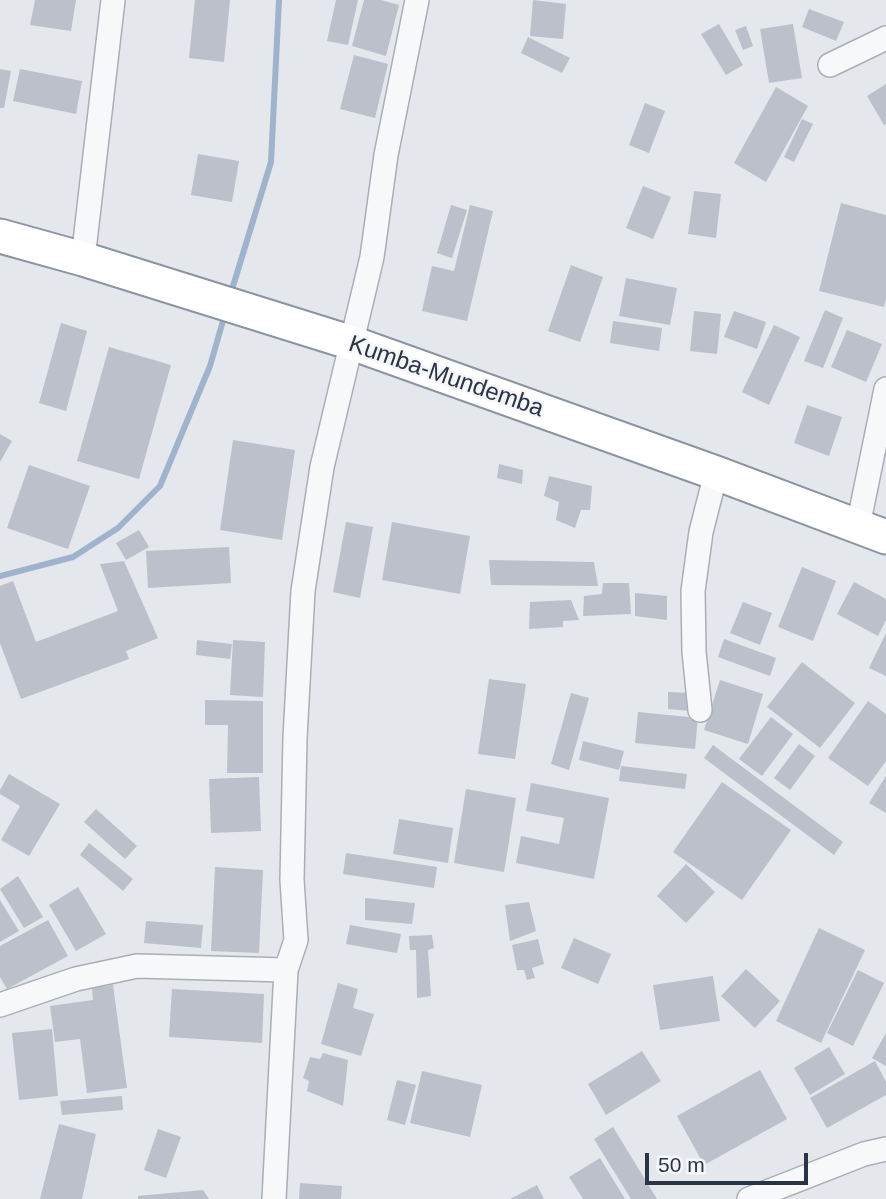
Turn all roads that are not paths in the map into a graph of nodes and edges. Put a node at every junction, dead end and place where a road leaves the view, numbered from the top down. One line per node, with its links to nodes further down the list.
1 (113, 0): 6 (street)
2 (416, 0): 7 (street)
3 (886, 38): 4 (street)
4 (830, 65)
5 (0, 236): 6 (highway, Kumba-Mundemba)
6 (83, 259): 7 (highway, Kumba-Mundemba)
7 (352, 343): 9 (highway, Kumba-Mundemba); 12 (street)
8 (886, 389): 10 (street)
9 (716, 473): 10 (highway, Kumba-Mundemba); 11 (street)
10 (872, 532)
11 (700, 710)
12 (286, 970): 13 (street); 15 (street)
13 (0, 1005)
14 (886, 1149): 16 (street)
15 (274, 1199)
16 (749, 1199)

